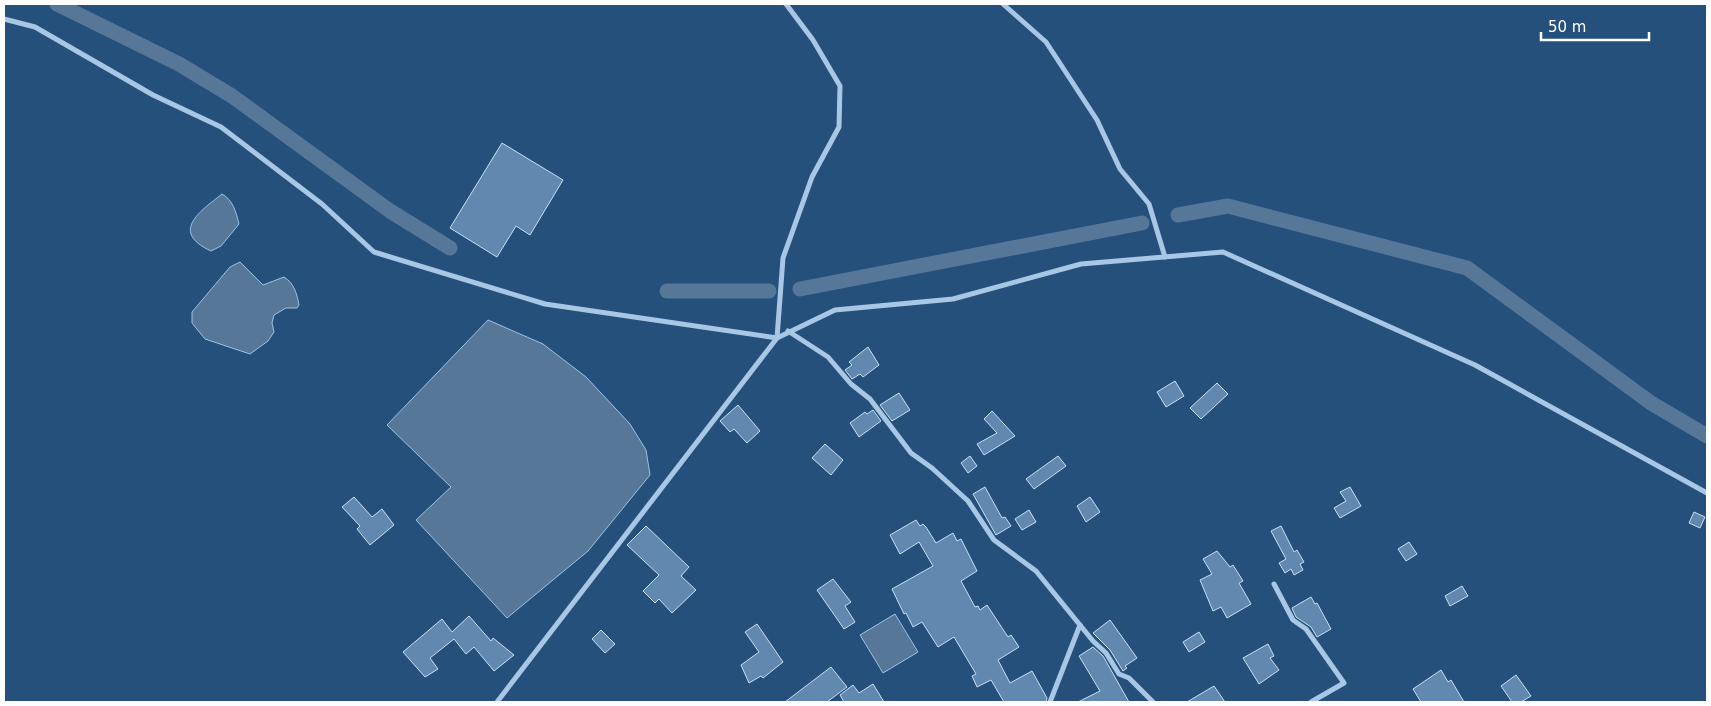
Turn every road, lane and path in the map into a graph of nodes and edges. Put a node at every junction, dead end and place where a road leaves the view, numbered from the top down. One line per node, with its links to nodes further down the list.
1 (786, 4): 6 (street)
2 (1003, 4): 4 (street)
3 (4, 19): 6 (street)
4 (1164, 257): 5 (street); 7 (street)
5 (788, 331): 6 (street); 9 (street)
6 (777, 338): 10 (street)
7 (1707, 494)
8 (1274, 584): 13 (street)
9 (1080, 625): 11 (street); 12 (street)
10 (497, 702)
11 (1050, 702)
12 (1153, 702)
13 (1311, 702)

